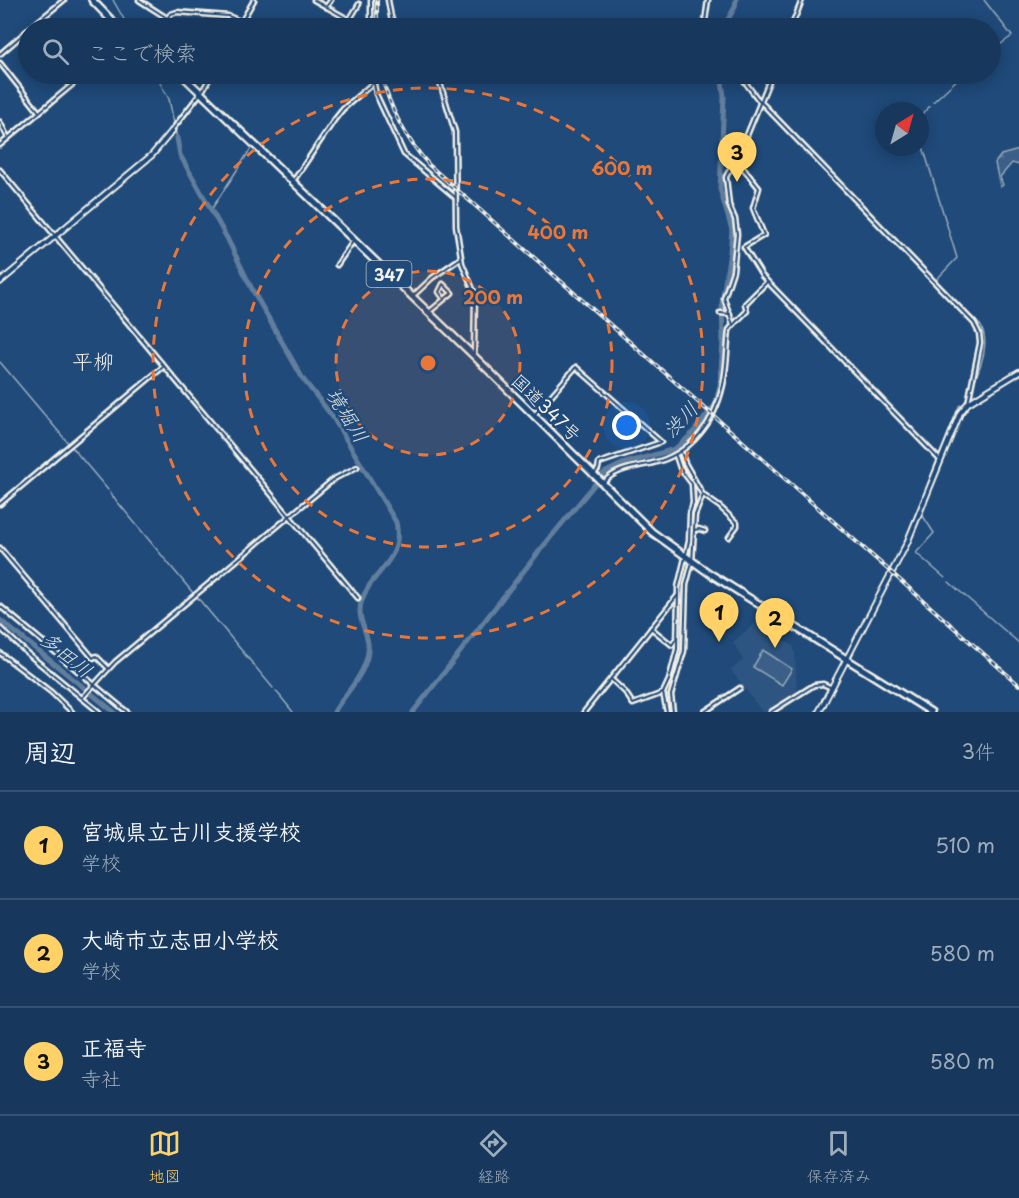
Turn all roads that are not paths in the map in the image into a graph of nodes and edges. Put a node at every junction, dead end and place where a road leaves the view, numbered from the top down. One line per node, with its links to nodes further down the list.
1 (64, 0): 13 (street)
2 (92, 0): 14 (highway)
3 (139, 0): 15 (street)
4 (254, 0): 17 (street)
5 (314, 0): 12 (street)
6 (330, 0): 12 (street)
7 (371, 0): 20 (street)
8 (388, 0): 21 (street)
9 (708, 0): 22 (street)
10 (802, 0): 23 (street)
11 (359, 4): 19 (street)
12 (326, 7): 18 (street)
13 (42, 18)
14 (109, 18)
15 (167, 18): 16 (street)
16 (233, 18)
17 (244, 18)
18 (346, 18)
19 (351, 18)
20 (371, 18)
21 (392, 18)
22 (705, 18)
23 (795, 18)
24 (18, 38): 25 (street)
25 (0, 54)
26 (0, 63): 37 (street)
27 (73, 84): 37 (street)
28 (192, 84): 35 (highway, 国道347号 / 347)
29 (205, 84): 35 (street)
30 (372, 84): 44 (street)
31 (373, 84): 45 (street)
32 (440, 84): 45 (street)
33 (747, 84): 36 (street)
34 (767, 84): 36 (street)
35 (200, 91): 39 (street); 44 (highway, 国道347号 / 347)
36 (760, 100): 42 (street); 61 (street)
37 (39, 112): 40 (street)
38 (0, 122): 40 (street)
39 (172, 131): 46 (street)
40 (8, 139): 41 (street)
41 (0, 145)
42 (736, 159): 51 (street); 56 (street)
43 (0, 170): 46 (street)
44 (293, 181): 47 (highway, 国道347号 / 347)
45 (455, 197): 48 (street)
46 (54, 236): 50 (street); 59 (street)
47 (354, 240): 49 (street); 52 (highway, 国道347号 / 347)
48 (461, 258): 52 (street); 58 (street)
49 (337, 266)
50 (0, 282)
51 (767, 282): 57 (street); 64 (street)
52 (412, 296): 54 (highway, 国道347号 / 347)
53 (444, 299): 53 (street); 54 (street)
54 (429, 312): 58 (highway, 国道347号 / 347)
55 (720, 313): 56 (street)
56 (730, 314): 57 (street)
57 (732, 325): 63 (street)
58 (474, 356): 62 (highway, 国道347号 / 347)
59 (163, 367): 69 (street); 70 (street)
60 (1019, 372): 61 (street)
61 (968, 403): 64 (street)
62 (533, 415): 66 (highway, 国道347号 / 347); 66 (street)
63 (679, 454): 67 (street); 68 (street); 75 (street)
64 (941, 460): 83 (street)
65 (357, 467): 70 (street)
66 (595, 475): 67 (highway, 国道347号 / 347)
67 (602, 482): 75 (highway, 国道347号 / 347)
68 (703, 495): 71 (street); 73 (street)
69 (0, 504)
70 (289, 516): 77 (street); 84 (street)
71 (694, 530): 72 (street); 75 (street)
72 (705, 531)
73 (729, 537)
74 (0, 548): 84 (street)
75 (688, 559): 76 (street); 83 (highway, 国道347号 / 347); 96 (street)
76 (678, 595): 80 (street); 81 (street)
77 (358, 598)
78 (0, 606): 86 (street)
79 (0, 628): 90 (street)
80 (651, 628): 81 (street); 85 (street)
81 (677, 638): 89 (street)
82 (0, 653): 91 (street)
83 (846, 658): 88 (street); 100 (highway, 国道347号 / 347)
84 (108, 668): 86 (street)
85 (611, 679): 89 (street); 94 (street)
86 (93, 684): 90 (street); 93 (street)
87 (740, 688): 97 (street)
88 (832, 688): 98 (street); 99 (street)
89 (663, 693): 95 (street)
90 (83, 697): 92 (street)
91 (72, 712)
92 (99, 712)
93 (127, 712)
94 (584, 712)
95 (667, 712)
96 (673, 712)
97 (704, 712)
98 (771, 712)
99 (819, 712)
100 (931, 712)

